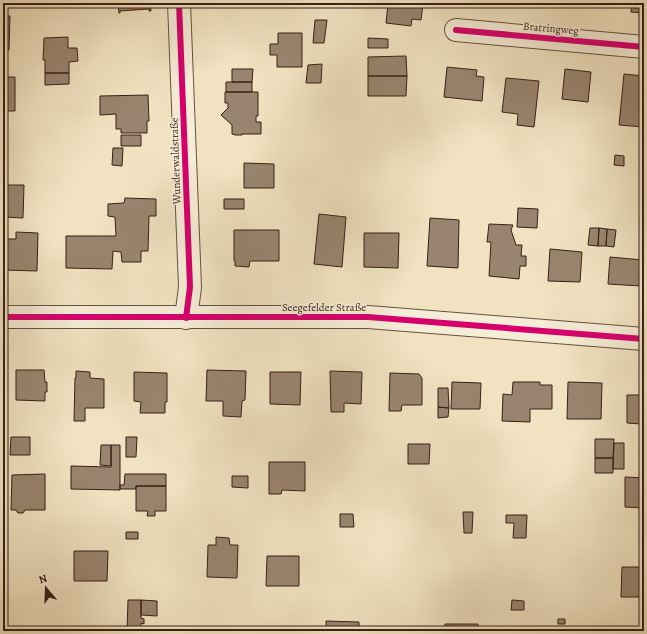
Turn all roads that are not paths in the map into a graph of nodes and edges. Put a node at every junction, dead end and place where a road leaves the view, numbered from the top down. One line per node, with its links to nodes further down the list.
1 (179, 3): 5 (street, Wunderwaldstraße)
2 (456, 30): 3 (street, Bratringweg)
3 (644, 47)
4 (3, 317): 5 (street, Seegefelder Straße)
5 (186, 318): 6 (street, Seegefelder Straße)
6 (644, 339)

